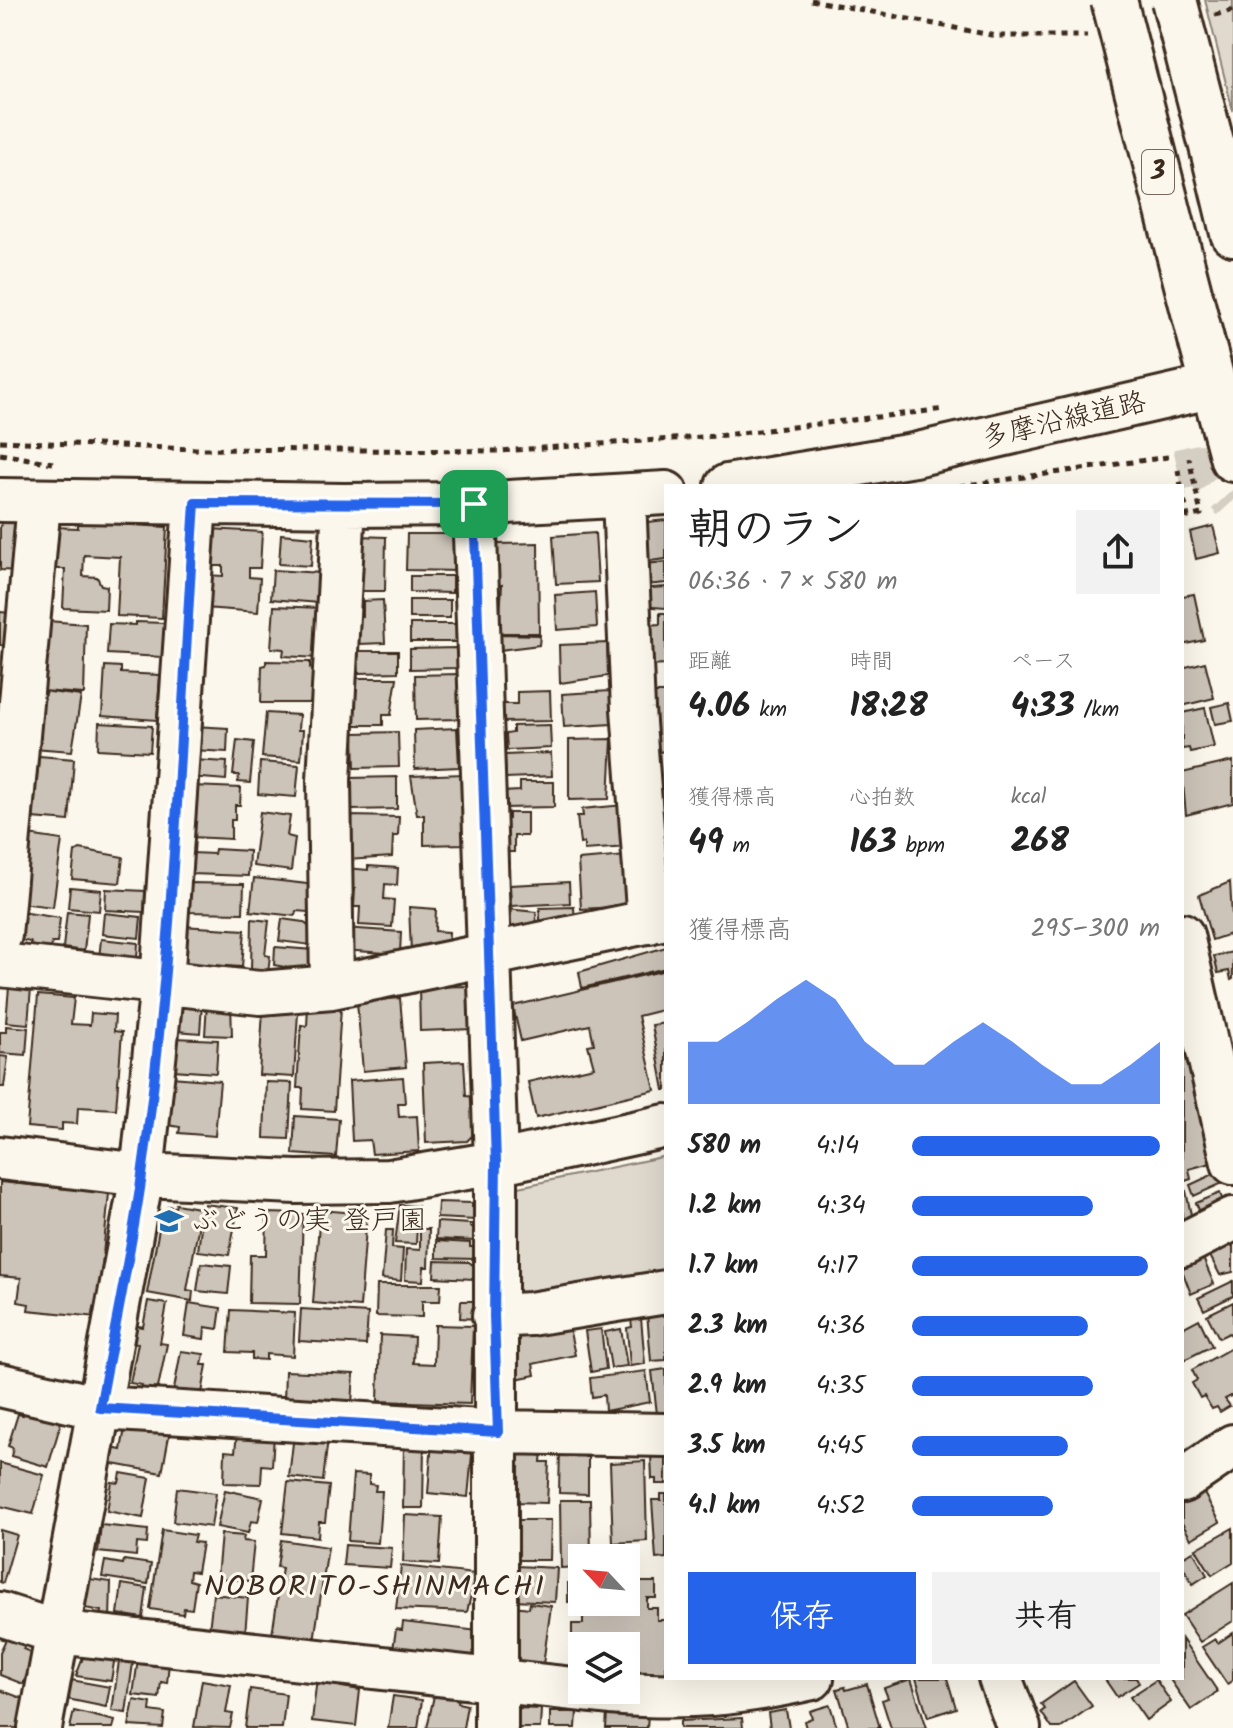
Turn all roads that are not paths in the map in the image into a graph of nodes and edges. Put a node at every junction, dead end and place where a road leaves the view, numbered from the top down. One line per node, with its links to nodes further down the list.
1 (1191, 8): 3 (main road, 3, bridge)
2 (1103, 18): 4 (main road, 3, bridge)
3 (1233, 233)
4 (1223, 384): 5 (main road, 3); 6 (street, 多摩沿線道路)
5 (1233, 457)
6 (756, 484)
7 (664, 493): 8 (street)
8 (624, 498): 11 (street); 14 (street)
9 (20, 501): 10 (street); 13 (street)
10 (195, 503): 12 (street); 19 (street)
11 (474, 504): 12 (street); 17 (street)
12 (344, 505): 20 (street)
13 (7, 788): 15 (street)
14 (658, 920): 17 (street)
15 (0, 935)
16 (1184, 942): 21 (street)
17 (487, 956): 20 (street); 24 (street)
18 (0, 965): 19 (street)
19 (162, 983): 20 (street); 26 (street)
20 (332, 987)
21 (1206, 1018): 25 (street)
22 (664, 1126): 24 (street)
23 (0, 1158): 26 (street)
24 (496, 1163): 26 (street); 30 (street)
25 (1233, 1163)
26 (142, 1175): 32 (street)
27 (1233, 1219): 28 (street)
28 (1184, 1244)
29 (664, 1292): 30 (street)
30 (494, 1316): 33 (street)
31 (0, 1385): 32 (street)
32 (100, 1408): 33 (street); 38 (street)
33 (498, 1432): 34 (street); 41 (street)
34 (664, 1435)
35 (1233, 1446): 36 (street)
36 (1184, 1480)
37 (0, 1614): 38 (street)
38 (56, 1632): 41 (street); 42 (street)
39 (803, 1680): 41 (street)
40 (1001, 1680): 44 (street)
41 (496, 1683): 43 (street)
42 (40, 1728)
43 (496, 1728)
44 (1019, 1728)

